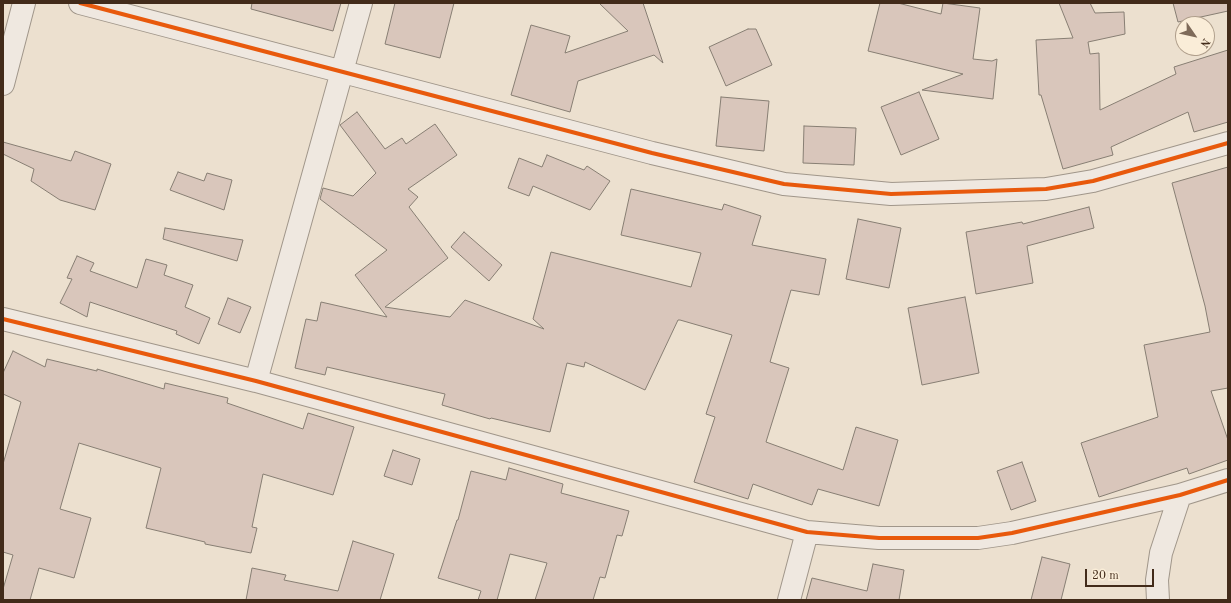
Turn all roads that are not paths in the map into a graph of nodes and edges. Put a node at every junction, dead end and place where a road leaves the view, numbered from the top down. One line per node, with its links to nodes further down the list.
1 (24, 3): 5 (street)
2 (80, 3): 4 (street)
3 (362, 3): 4 (street)
4 (342, 71): 6 (street); 8 (street)
5 (3, 84)
6 (1228, 143)
7 (3, 319): 8 (street)
8 (256, 381): 11 (street)
9 (1228, 480): 10 (street)
10 (1180, 495): 11 (street); 13 (street)
11 (807, 532): 12 (street)
12 (789, 600)
13 (1158, 600)

